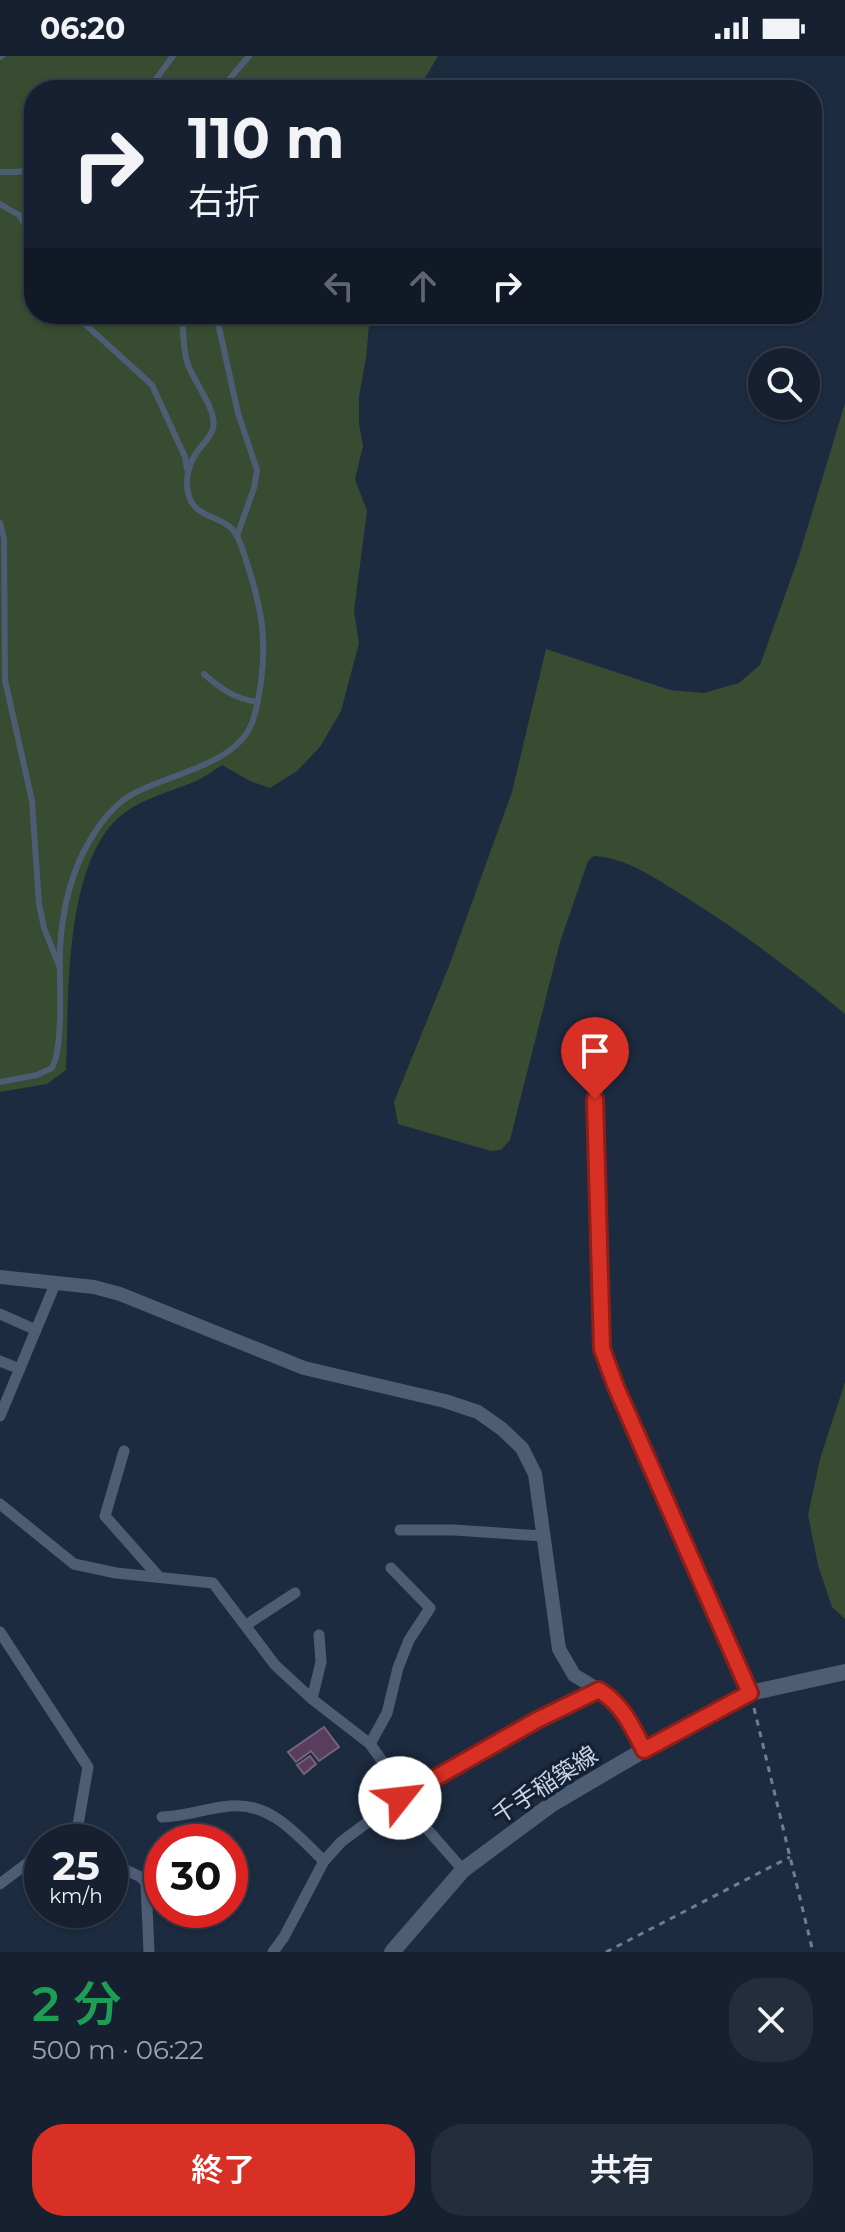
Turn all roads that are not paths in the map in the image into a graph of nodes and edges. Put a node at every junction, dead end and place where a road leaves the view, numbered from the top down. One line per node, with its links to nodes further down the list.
1 (173, 56): 3 (lane)
2 (249, 56): 4 (lane)
3 (155, 80)
4 (229, 80)
5 (24, 171): 6 (lane)
6 (0, 172)
7 (0, 204): 8 (lane)
8 (24, 223)
9 (85, 324): 12 (lane)
10 (183, 324): 12 (lane)
11 (218, 324): 14 (lane)
12 (188, 471): 14 (lane)
13 (0, 523): 17 (lane)
14 (237, 536): 16 (lane)
15 (204, 674): 16 (lane)
16 (258, 702): 17 (lane)
17 (61, 971): 19 (lane)
18 (604, 1059): 39 (street)
19 (0, 1082)
20 (0, 1277): 21 (street)
21 (56, 1282): 23 (street); 30 (street)
22 (0, 1314): 23 (street)
23 (36, 1330): 25 (street)
24 (0, 1361): 25 (street)
25 (20, 1369): 26 (street)
26 (2, 1407)
27 (124, 1451): 32 (street)
28 (0, 1504): 32 (street)
29 (400, 1530): 30 (street)
30 (543, 1536): 38 (street)
31 (391, 1568): 41 (street)
32 (159, 1577): 34 (street)
33 (295, 1593): 34 (street)
34 (246, 1625): 40 (street)
35 (0, 1632): 45 (street)
36 (319, 1635): 40 (street)
37 (845, 1672): 39 (main road, 千手稲築線)
38 (599, 1690): 42 (street); 43 (street)
39 (750, 1693): 42 (main road, 千手稲築線)
40 (312, 1699): 41 (street)
41 (370, 1744): 43 (street)
42 (644, 1750): 48 (main road, 千手稲築線)
43 (400, 1798): 46 (street); 48 (street)
44 (162, 1817): 46 (street)
45 (78, 1824)
46 (324, 1861): 52 (street)
47 (24, 1866): 50 (street)
48 (463, 1870): 53 (main road, 千手稲築線)
49 (128, 1871): 51 (street)
50 (0, 1884)
51 (149, 1952)
52 (273, 1952)
53 (392, 1952)

